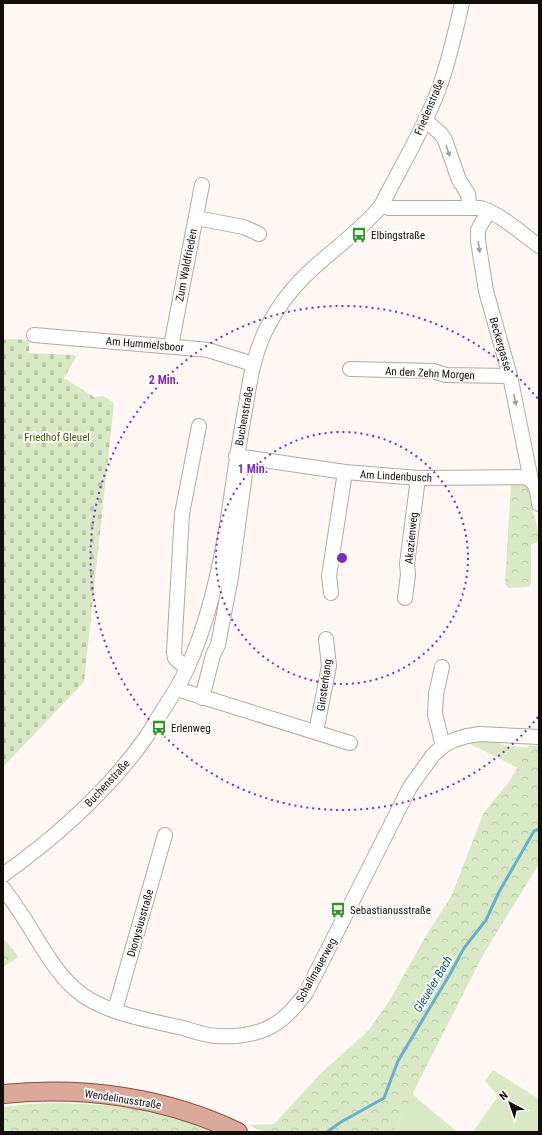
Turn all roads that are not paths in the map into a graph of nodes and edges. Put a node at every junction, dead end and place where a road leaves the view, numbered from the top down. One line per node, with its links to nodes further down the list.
1 (462, 3): 2 (street, Friedenstraße)
2 (425, 120): 4 (street, Friedenstraße); 5 (street, one-way to 5)
3 (202, 184): 7 (street, Zum Waldfrieden)
4 (381, 206): 5 (street); 12 (street, Buchenstraße)
5 (470, 207): 6 (street)
6 (489, 210): 9 (street); 14 (street, Beckergasse, one-way to 14)
7 (196, 218): 8 (street); 11 (street, Zum Waldfrieden)
8 (259, 234)
9 (539, 246)
10 (34, 335): 11 (street, Am Hummelsboor)
11 (171, 346): 12 (street, Am Hummelsboor)
12 (253, 364): 16 (street, Buchenstraße)
13 (350, 369): 14 (street, An den Zehn Morgen)
14 (510, 376): 19 (street, Beckergasse, one-way to 19)
15 (199, 426): 25 (street)
16 (242, 458): 17 (street, Am Lindenbusch); 25 (street, Buchenstraße); 27 (street, Buchenstraße)
17 (345, 472): 18 (street, Am Lindenbusch); 21 (street)
18 (418, 478): 19 (street, Am Lindenbusch); 22 (street, Akazienweg)
19 (532, 480): 20 (street)
20 (539, 504)
21 (331, 593)
22 (405, 598)
23 (326, 639): 28 (street, Ginsterhang)
24 (442, 667): 31 (street)
25 (187, 669): 26 (street, Buchenstraße)
26 (177, 689): 27 (street); 33 (street, Buchenstraße)
27 (202, 698): 28 (street)
28 (316, 732): 30 (street)
29 (539, 737): 31 (street, Schallmauerweg)
30 (350, 743)
31 (443, 746): 35 (street, Schallmauerweg)
32 (165, 835): 35 (street, Dionysiusstraße)
33 (3, 875)
34 (3, 888): 35 (street, Schallmauerweg)
35 (114, 1010)
36 (3, 1094): 37 (main road, Wendelinusstraße)
37 (238, 1132)

